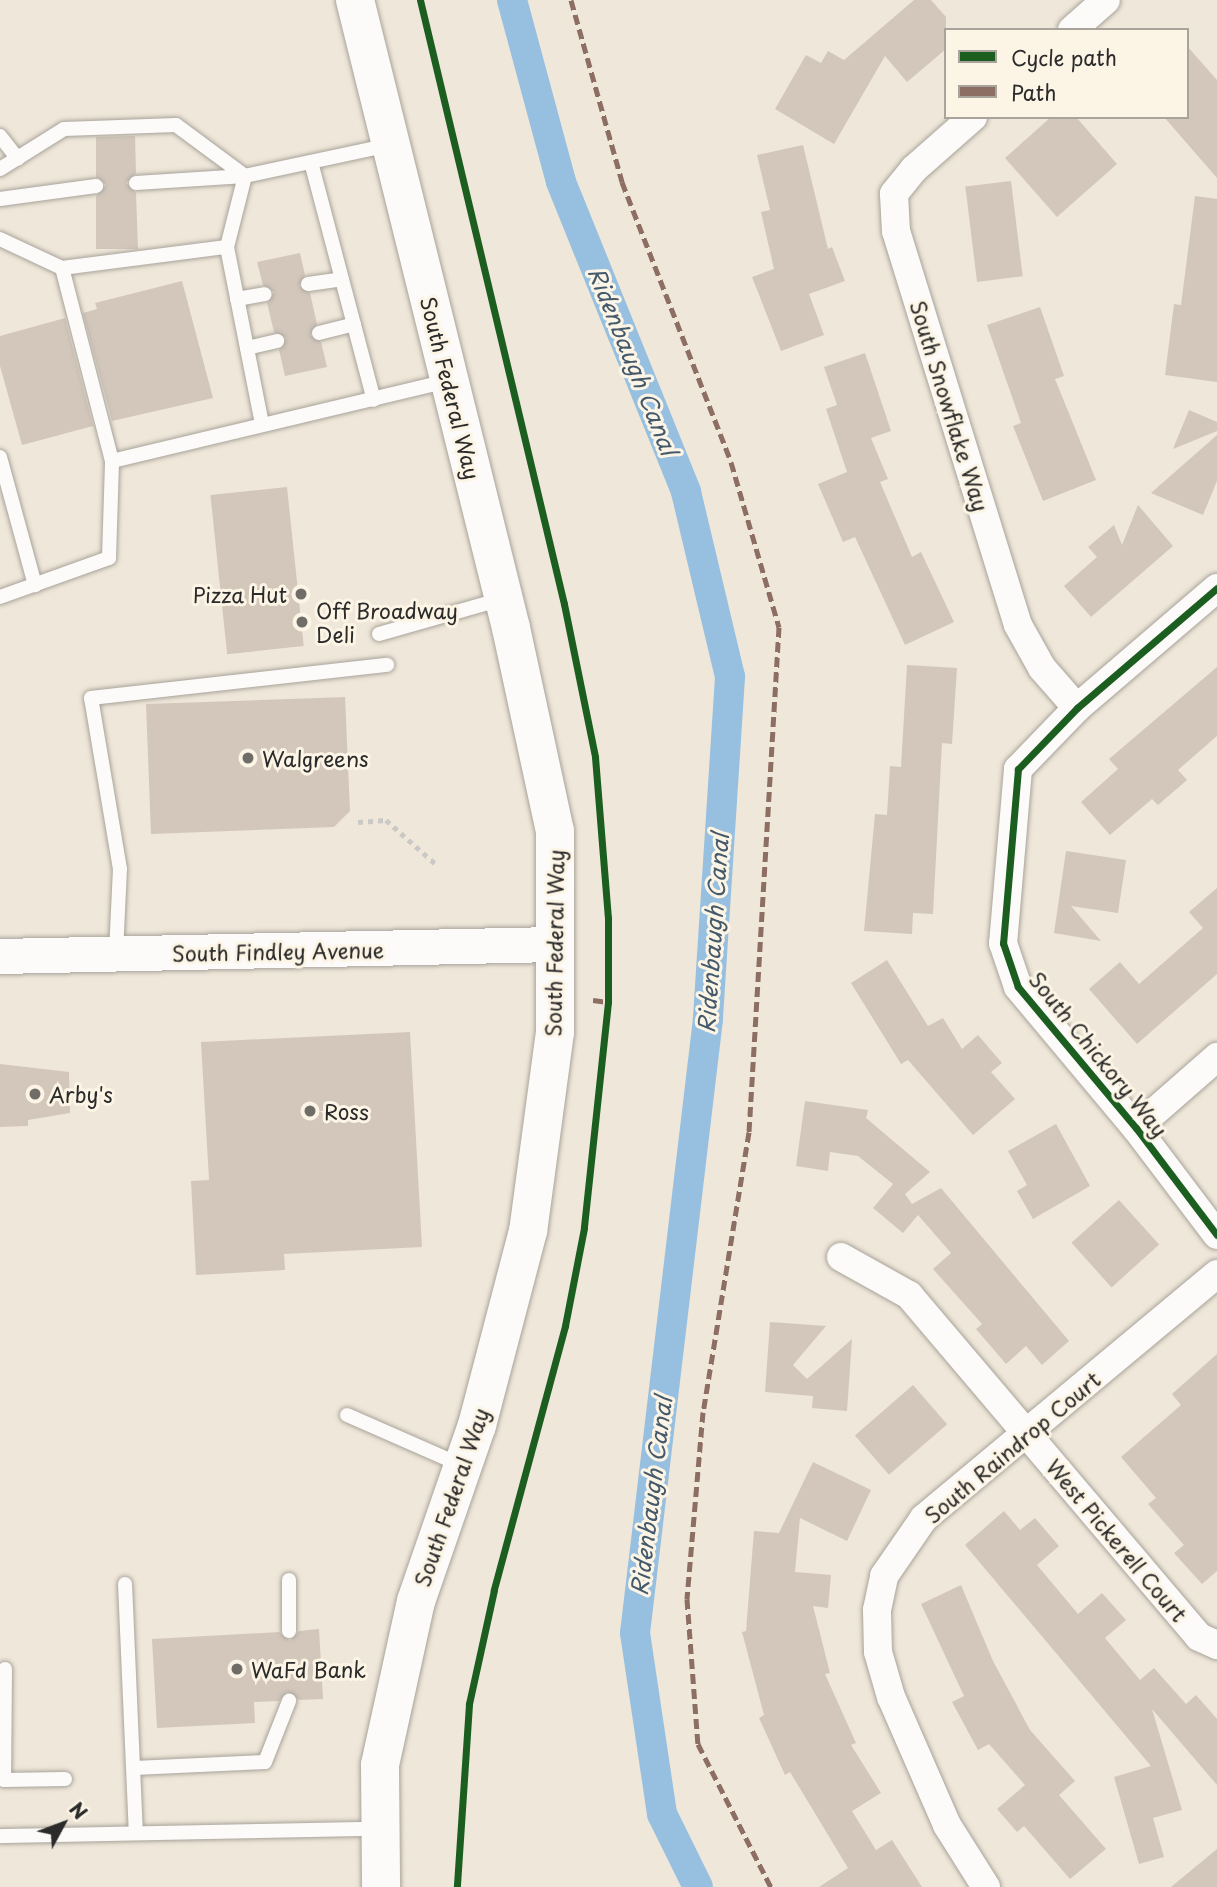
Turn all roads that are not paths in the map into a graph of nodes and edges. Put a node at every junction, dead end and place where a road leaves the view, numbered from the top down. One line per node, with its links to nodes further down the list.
1 (355, 0): 6 (main road, South Federal Way)
2 (1106, 0): 3 (street)
3 (1074, 28)
4 (971, 119): 36 (street, South Snowflake Way)
5 (0, 136): 7 (lane)
6 (391, 145): 8 (lane); 25 (main road, South Federal Way)
7 (18, 159): 9 (lane); 10 (lane)
8 (310, 162): 10 (lane); 17 (lane)
9 (0, 169)
10 (245, 176): 11 (lane); 15 (lane)
11 (136, 183)
12 (96, 186): 13 (lane)
13 (0, 199)
14 (0, 239): 16 (lane)
15 (227, 247): 16 (lane); 20 (lane)
16 (62, 268): 29 (lane)
17 (342, 279): 18 (lane); 21 (lane)
18 (308, 284)
19 (265, 294): 20 (lane)
20 (237, 299): 24 (lane)
21 (354, 324): 22 (lane); 26 (lane)
22 (319, 333)
23 (277, 341): 24 (lane)
24 (247, 348): 27 (lane)
25 (450, 381): 26 (lane); 33 (main road, South Federal Way)
26 (374, 400): 27 (lane)
27 (262, 424): 29 (lane)
28 (0, 457): 30 (lane)
29 (112, 461): 30 (lane)
30 (35, 585): 32 (lane)
31 (1217, 588): 36 (street, South Chickory Way)
32 (0, 597)
33 (503, 598): 34 (lane); 37 (main road, South Federal Way)
34 (379, 634)
35 (387, 665): 38 (lane)
36 (1077, 708): 41 (street, South Chickory Way)
37 (555, 944): 38 (street, South Findley Avenue); 47 (main road, South Federal Way)
38 (116, 955): 39 (street, South Findley Avenue)
39 (0, 956)
40 (1217, 1057): 41 (street)
41 (1136, 1128): 42 (street, South Chickory Way)
42 (1217, 1236)
43 (841, 1257): 46 (street, West Pickerell Court)
44 (1217, 1274): 46 (street, South Raindrop Court)
45 (346, 1415): 47 (lane)
46 (1028, 1435): 51 (street, West Pickerell Court); 60 (street, South Raindrop Court)
47 (463, 1466): 56 (main road, South Federal Way)
48 (289, 1580): 50 (lane)
49 (125, 1584): 54 (lane)
50 (289, 1631)
51 (1217, 1645)
52 (5, 1669): 55 (lane)
53 (289, 1701): 54 (lane)
54 (134, 1768): 57 (lane)
55 (65, 1779)
56 (381, 1829): 57 (lane); 59 (main road, South Federal Way)
57 (136, 1833): 58 (lane)
58 (0, 1836)
59 (381, 1887)
60 (986, 1887)

